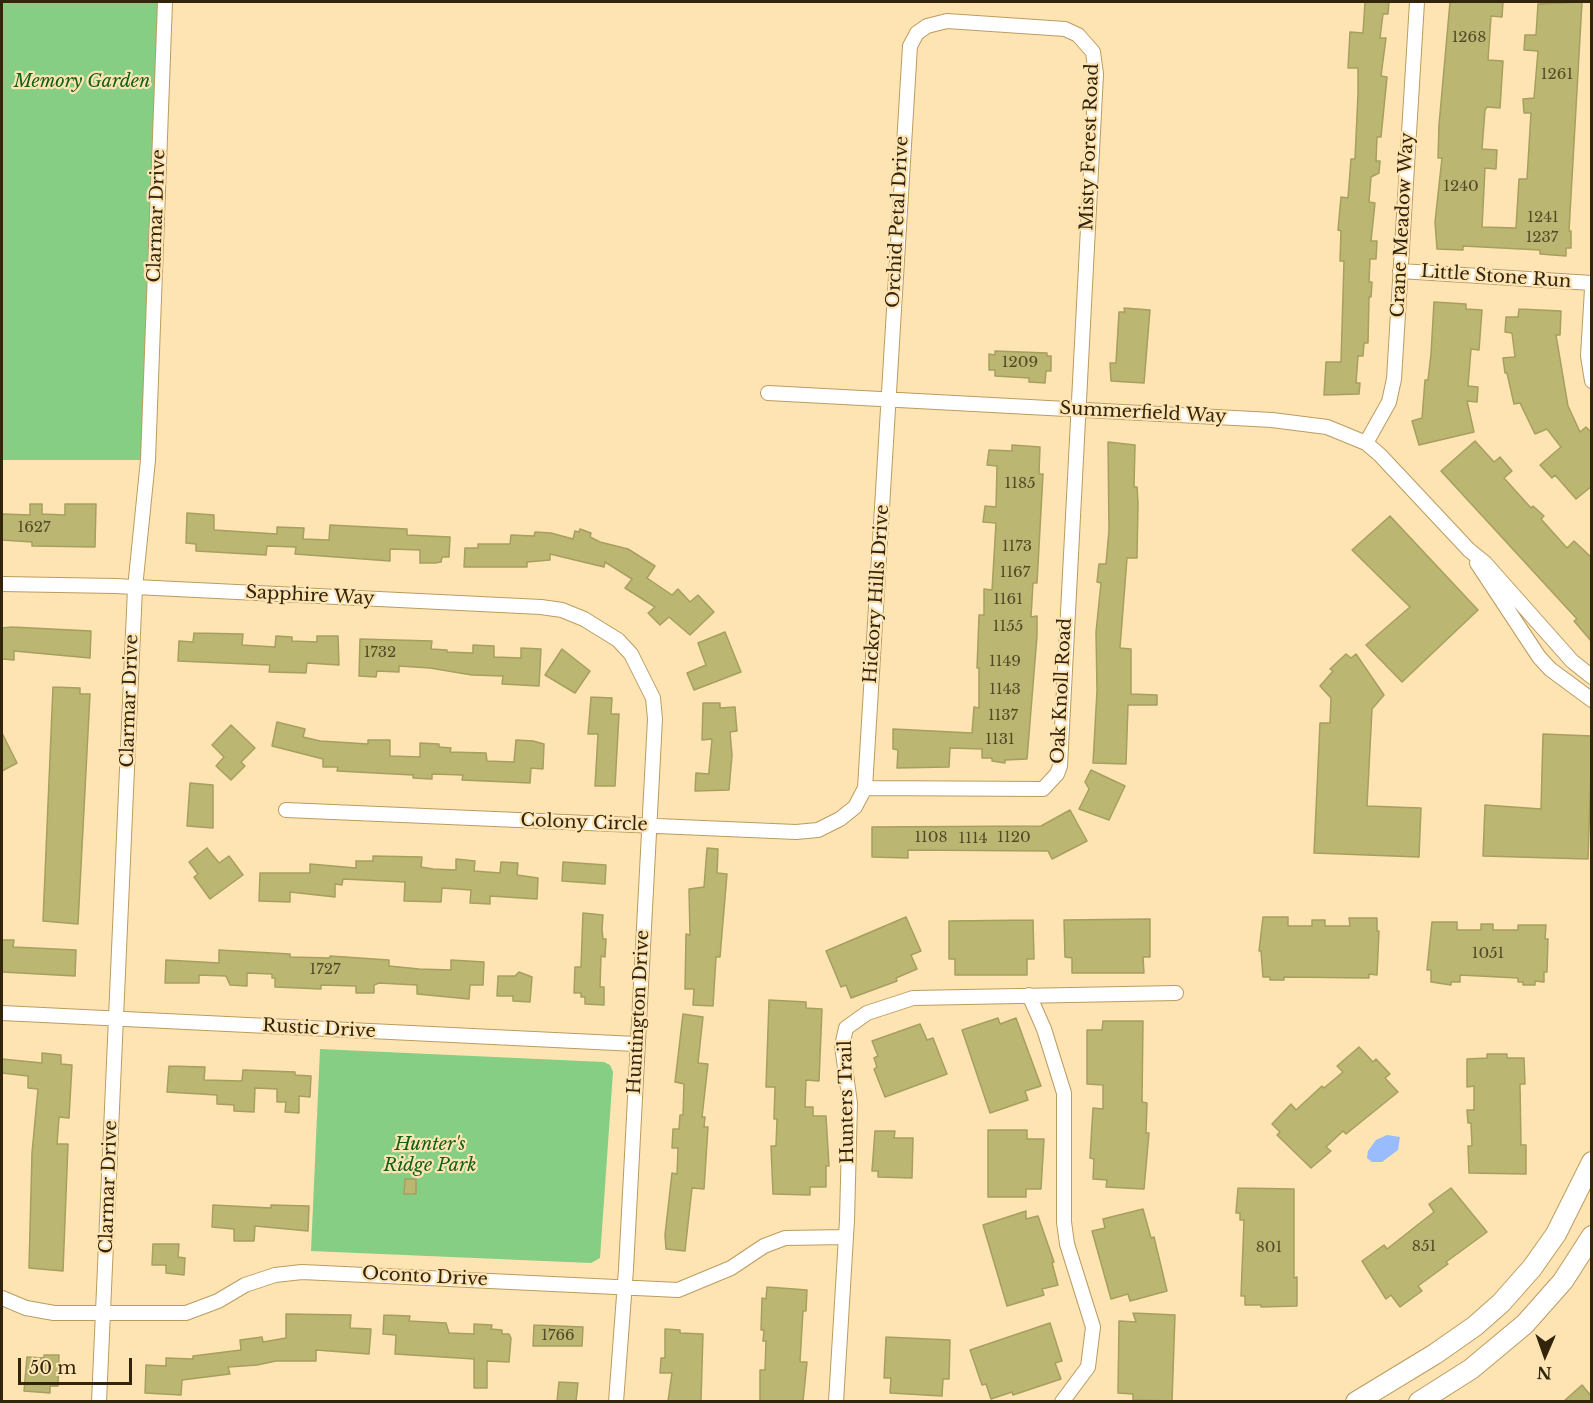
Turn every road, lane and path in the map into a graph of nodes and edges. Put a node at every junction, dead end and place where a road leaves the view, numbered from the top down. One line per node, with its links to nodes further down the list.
1 (165, 2): 14 (street, Clarmar Drive)
2 (1417, 2): 4 (street, Crane Meadow Way)
3 (910, 46): 9 (street, Orchid Petal Drive); 10 (street, Misty Forest Road)
4 (1401, 271): 5 (street, Little Stone Run); 11 (street, Crane Meadow Way)
5 (1592, 283)
6 (1592, 289): 7 (street)
7 (1592, 381)
8 (768, 393): 9 (street, Summerfield Way)
9 (889, 399): 10 (street, Summerfield Way); 18 (street, Hickory Hills Drive)
10 (1077, 409): 11 (street, Summerfield Way); 18 (street, Oak Knoll Road)
11 (1366, 443): 12 (street, Summerfield Way)
12 (1469, 550): 16 (street, Summerfield Way); 17 (street, Summerfield Way)
13 (2, 584): 14 (street, Sapphire Way)
14 (135, 588): 15 (street, Sapphire Way); 24 (street, Clarmar Drive)
15 (611, 636): 20 (street, Huntington Drive)
16 (1592, 677)
17 (1592, 700)
18 (865, 788): 20 (street, Colony Circle)
19 (286, 810): 20 (street, Colony Circle)
20 (650, 826): 25 (street, Huntington Drive)
21 (1176, 993): 22 (street, Hunters Trail)
22 (1029, 995): 28 (street, Hunters Trail); 35 (street)
23 (2, 1013): 24 (street, Rustic Drive)
24 (116, 1020): 25 (street, Rustic Drive); 31 (street, Clarmar Drive)
25 (636, 1044): 29 (street, Huntington Drive)
26 (1592, 1162): 36 (street)
27 (1592, 1236): 37 (street)
28 (846, 1237): 29 (street, Oconto Drive); 34 (street, Hunters Trail)
29 (624, 1286): 31 (street, Oconto Drive); 33 (street, Huntington Drive)
30 (2, 1298): 31 (street, Oconto Drive)
31 (104, 1314): 32 (street, Clarmar Drive)
32 (99, 1401)
33 (616, 1401)
34 (836, 1401)
35 (1062, 1401)
36 (1356, 1401)
37 (1419, 1401)

